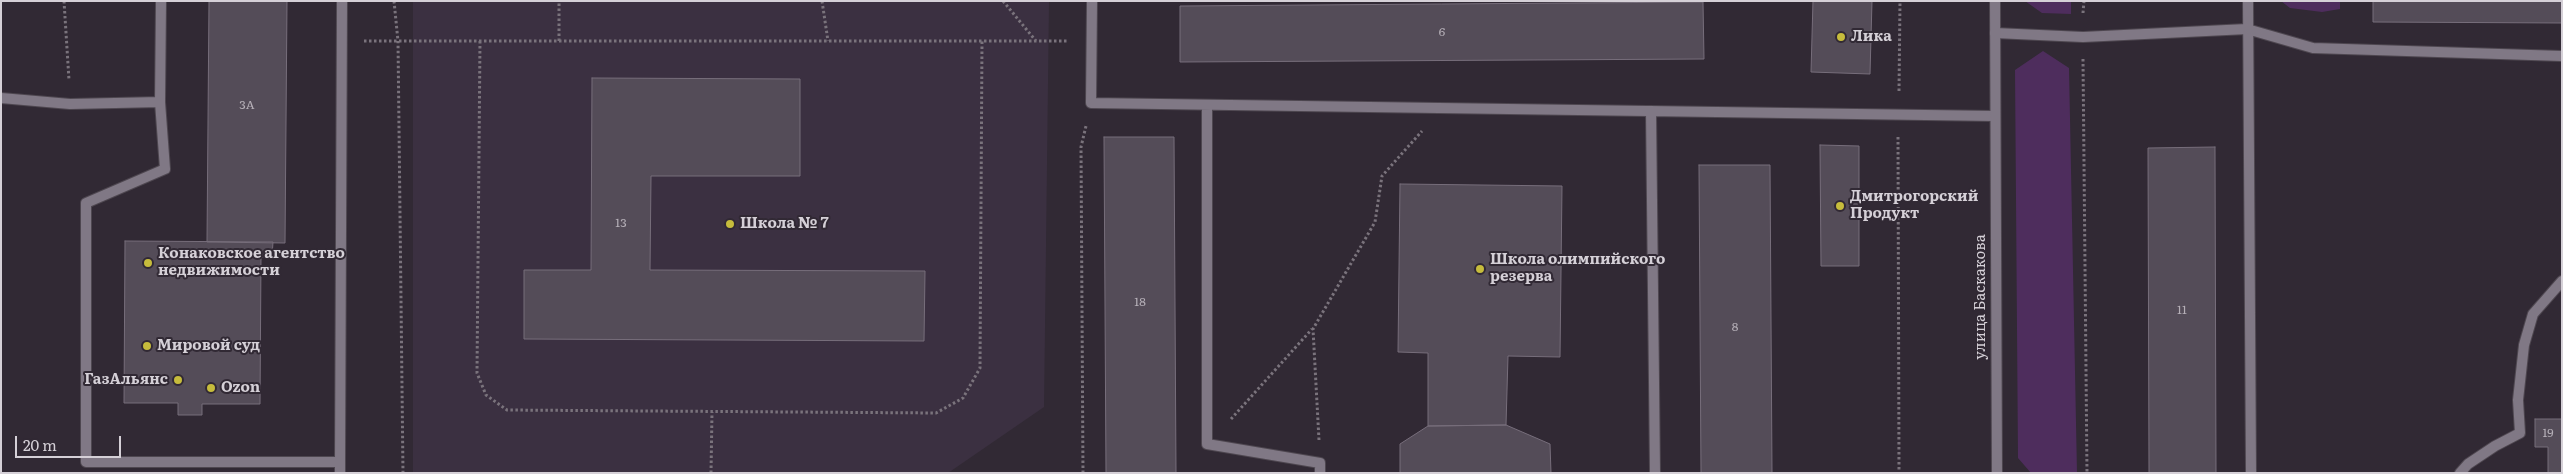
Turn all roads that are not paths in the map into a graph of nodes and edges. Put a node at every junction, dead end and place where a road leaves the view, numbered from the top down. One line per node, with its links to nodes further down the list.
1 (161, 1): 10 (street)
2 (342, 1): 15 (street)
3 (1092, 1): 11 (street)
4 (1995, 1): 7 (street, улица Баскакова)
5 (2248, 1): 6 (street)
6 (2247, 29): 7 (street); 8 (street); 19 (street)
7 (1995, 33): 13 (street, улица Баскакова)
8 (2562, 56)
9 (1, 98): 10 (street)
10 (160, 102): 15 (street)
11 (1207, 105): 12 (street); 16 (street)
12 (1652, 111): 13 (street); 17 (street)
13 (1995, 116): 18 (street, улица Баскакова)
14 (2562, 282): 20 (street)
15 (340, 468)
16 (1320, 468)
17 (1655, 473)
18 (1997, 473)
19 (2251, 473)
20 (2460, 473)

